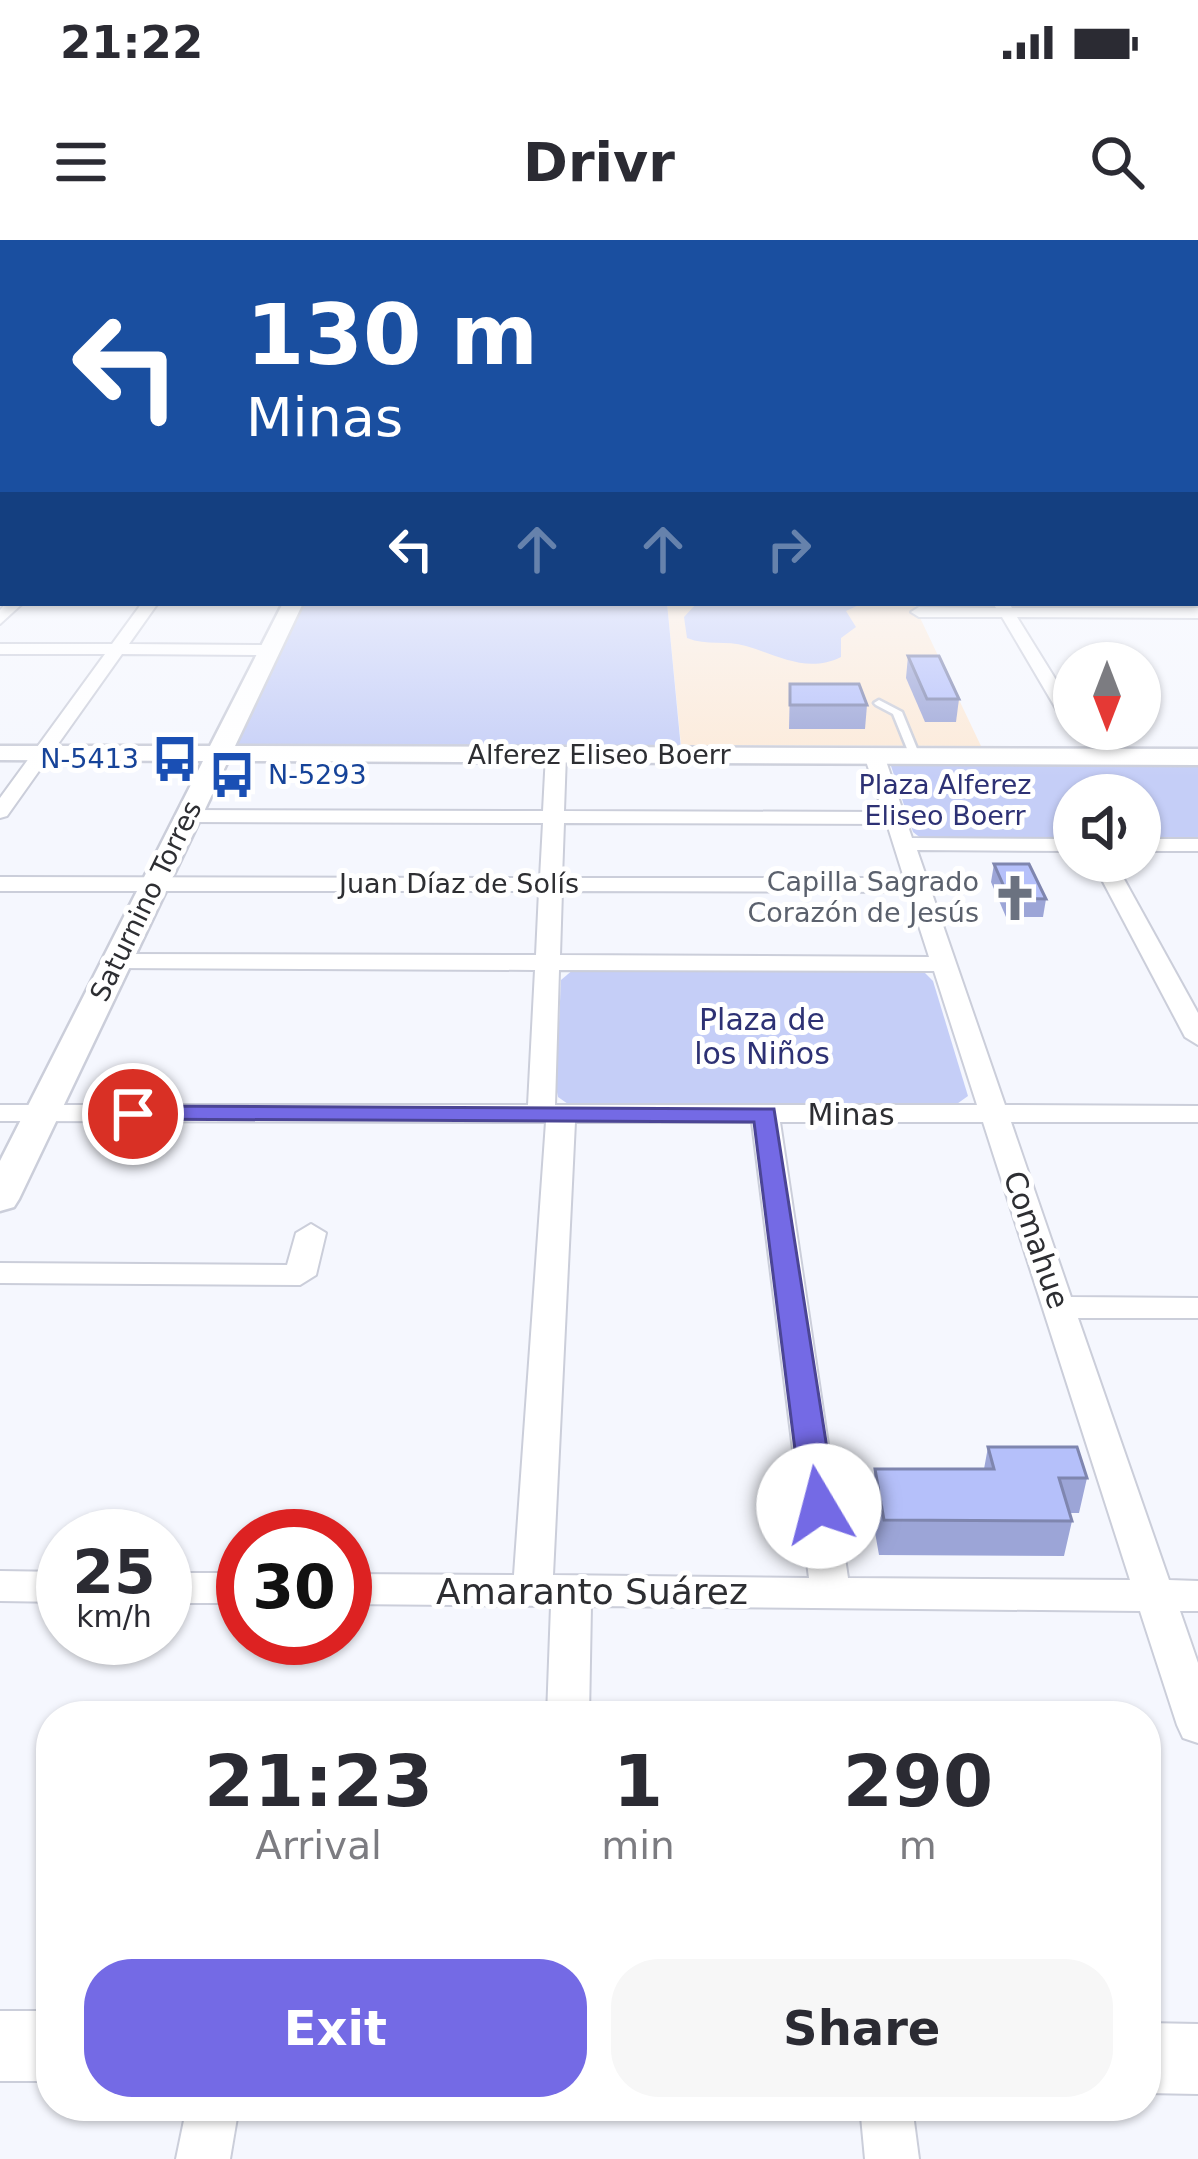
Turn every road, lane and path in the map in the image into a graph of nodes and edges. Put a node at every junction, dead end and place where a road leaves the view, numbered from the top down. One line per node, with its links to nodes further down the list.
1 (147, 606): 7 (street)
2 (292, 606): 8 (street, Saturnino Torres)
3 (1004, 608): 4 (street); 5 (street); 9 (street)
4 (919, 612)
5 (1198, 613)
6 (0, 649): 7 (street)
7 (116, 650): 8 (street); 13 (street)
8 (270, 650): 14 (street, Saturnino Torres)
9 (1053, 688)
10 (879, 703): 17 (lane)
11 (1090, 750): 18 (street)
12 (0, 753): 13 (street, Alferez Eliseo Boerr)
13 (42, 753): 14 (street, Alferez Eliseo Boerr); 20 (street)
14 (217, 754): 15 (street, Alferez Eliseo Boerr); 21 (street, Saturnino Torres)
15 (556, 754): 16 (street, Alferez Eliseo Boerr); 22 (street)
16 (874, 755): 17 (street, Alferez Eliseo Boerr); 23 (street, Comahue)
17 (915, 756): 18 (street, Alferez Eliseo Boerr)
18 (1094, 756): 19 (street, Alferez Eliseo Boerr)
19 (1198, 757)
20 (0, 812)
21 (186, 817): 22 (street); 29 (street, Saturnino Torres)
22 (554, 818): 23 (street); 30 (street)
23 (900, 831): 24 (street); 31 (street, Comahue)
24 (1053, 843)
25 (1161, 845): 26 (street)
26 (1198, 845)
27 (1114, 882): 35 (street)
28 (0, 884): 29 (street, Juan Díaz de Solís)
29 (154, 884): 30 (street, Juan Díaz de Solís); 32 (street, Saturnino Torres)
30 (551, 884): 31 (street, Juan Díaz de Solís); 33 (street)
31 (917, 885): 34 (street, Comahue)
32 (116, 962): 33 (street); 37 (street, Saturnino Torres)
33 (548, 963): 34 (street); 38 (street)
34 (944, 964): 41 (street, Comahue)
35 (1198, 1037)
36 (0, 1114): 37 (street, Minas)
37 (42, 1114): 38 (street, Minas); 42 (street, Saturnino Torres)
38 (551, 1114): 40 (street, Minas); 50 (street)
39 (1198, 1114): 41 (street, Minas)
40 (765, 1115): 41 (street, Minas); 51 (street)
41 (994, 1115): 45 (street, Comahue)
42 (0, 1199)
43 (311, 1233): 44 (street)
44 (0, 1274)
45 (1058, 1307): 46 (street); 52 (street, Comahue)
46 (1198, 1308)
47 (0, 1586): 48 (street)
48 (36, 1587)
49 (372, 1589): 50 (street, Amaranto Suárez)
50 (552, 1591): 51 (street, Amaranto Suárez); 54 (street)
51 (831, 1593): 52 (street, Amaranto Suárez)
52 (1155, 1596): 53 (street, Amaranto Suárez); 55 (street, Comahue)
53 (1198, 1596)
54 (566, 1701)
55 (1198, 1725)
56 (0, 2046): 57 (main road)
57 (36, 2046)
58 (1161, 2058): 59 (main road)
59 (1198, 2059)
60 (210, 2121): 62 (street)
61 (888, 2121): 63 (street)
62 (203, 2159)
63 (892, 2159)

